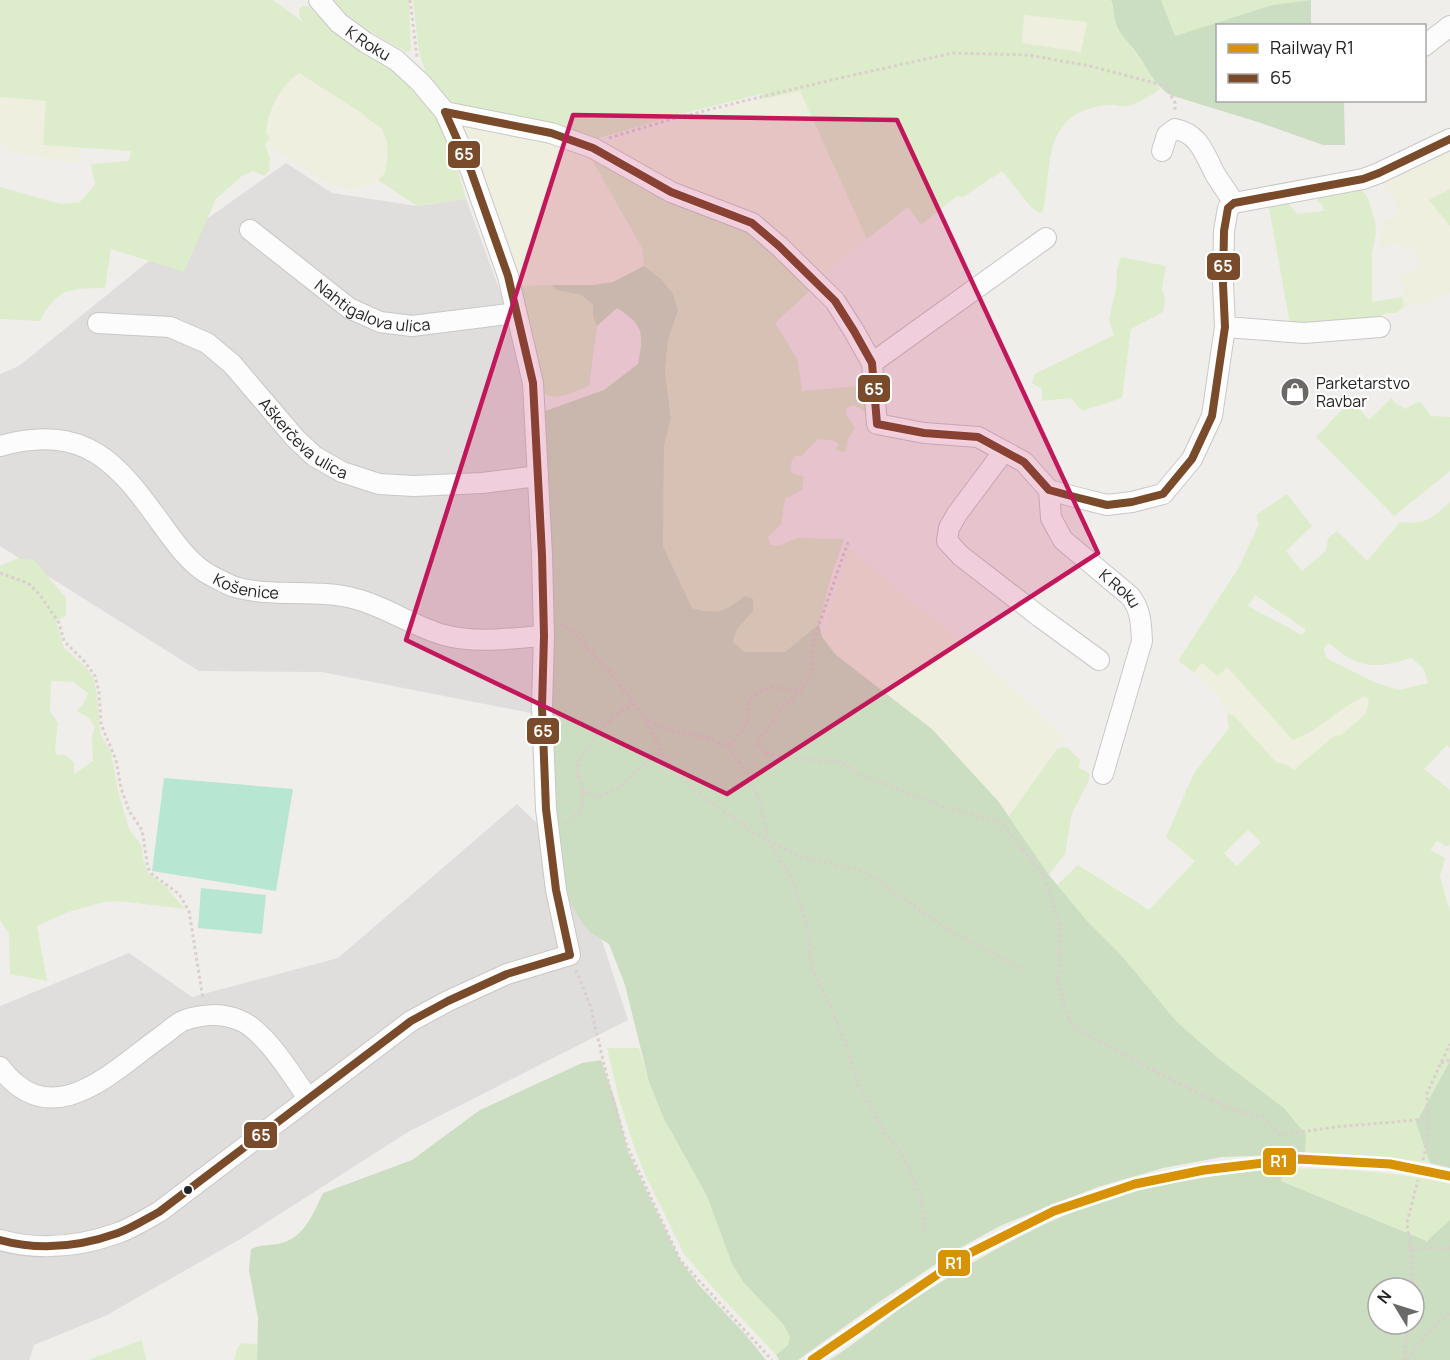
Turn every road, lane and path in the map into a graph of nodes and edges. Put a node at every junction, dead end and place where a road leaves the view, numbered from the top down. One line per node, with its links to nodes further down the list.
1 (319, 0): 5 (street, K Roku)
2 (410, 0): 5 (path, K Roku)
3 (1450, 26): 4 (street)
4 (1426, 45)
5 (420, 82): 6 (street, K Roku)
6 (445, 111): 9 (street); 14 (street, K Roku)
7 (1175, 129): 9 (path); 10 (street); 11 (street)
8 (1450, 139): 11 (street)
9 (593, 148): 18 (street)
10 (1162, 151)
11 (1234, 203): 16 (street)
12 (250, 230): 14 (street, Nahtigalova ulica)
13 (1046, 238): 18 (street)
14 (516, 313): 21 (street, K Roku)
15 (98, 323): 21 (street, Aškerčeva ulica)
16 (1225, 327): 17 (street); 22 (street)
17 (1380, 327)
18 (872, 363): 20 (street)
19 (0, 446): 25 (street, Košenice)
20 (1004, 451): 22 (street); 26 (street)
21 (538, 476): 25 (street, K Roku)
22 (1049, 490): 32 (street, K Roku)
23 (848, 542): 27 (path)
24 (0, 573): 38 (path)
25 (550, 628): 28 (path); 36 (street, K Roku)
26 (1099, 660)
27 (801, 690): 30 (path); 44 (path)
28 (635, 703): 29 (path); 33 (path)
29 (647, 721): 30 (path); 31 (path)
30 (729, 746): 35 (path)
31 (662, 752): 33 (path); 35 (path)
32 (1103, 774)
33 (583, 790): 34 (path)
34 (559, 829)
35 (768, 840): 37 (path); 47 (path)
36 (570, 955): 43 (street); 54 (path)
37 (1024, 970)
38 (205, 1016): 42 (street); 43 (street)
39 (1450, 1044): 41 (path)
40 (1450, 1060): 41 (path)
41 (1441, 1063): 44 (path)
42 (0, 1067)
43 (308, 1098): 48 (street)
44 (1428, 1119): 45 (path)
45 (1422, 1160)
46 (1418, 1180): 50 (path)
47 (924, 1236)
48 (0, 1240)
49 (1450, 1248): 50 (path)
50 (1411, 1249): 51 (path)
51 (1412, 1276)
52 (1450, 1313): 55 (path)
53 (1407, 1336): 55 (path)
54 (772, 1360)
55 (1406, 1360)

